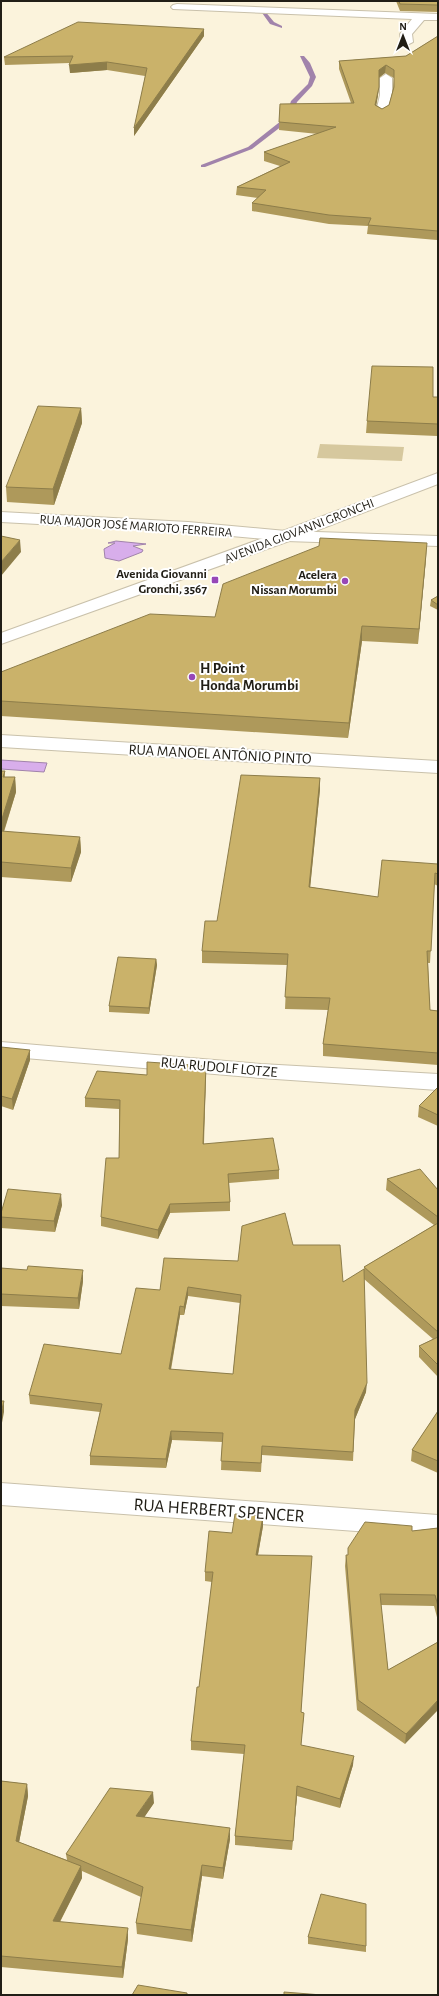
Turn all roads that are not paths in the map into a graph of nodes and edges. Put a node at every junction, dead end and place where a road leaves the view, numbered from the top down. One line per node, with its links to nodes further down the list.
1 (328, 1): 3 (street)
2 (177, 7): 3 (street)
3 (331, 13): 4 (street)
4 (390, 15): 5 (street); 7 (street)
5 (421, 16): 6 (street); 8 (street)
6 (438, 17)
7 (382, 25)
8 (407, 42)
9 (386, 78): 10 (street)
10 (382, 112)
11 (438, 478): 13 (street, AVENIDA GIOVANNI GRONCHI)
12 (1, 517): 13 (street, RUA MAJOR JOSÉ MARIOTO FERREIRA)
13 (286, 536): 14 (street, RUA MAJOR JOSÉ MARIOTO FERREIRA); 15 (street, AVENIDA GIOVANNI GRONCHI)
14 (438, 541)
15 (1, 639)
16 (1, 741): 17 (street, RUA MANOEL ANTÔNIO PINTO)
17 (438, 767)
18 (1, 1049): 19 (street, RUA RUDOLF LOTZE)
19 (438, 1082)
20 (1, 1494): 21 (street, RUA HERBERT SPENCER)
21 (438, 1526)

